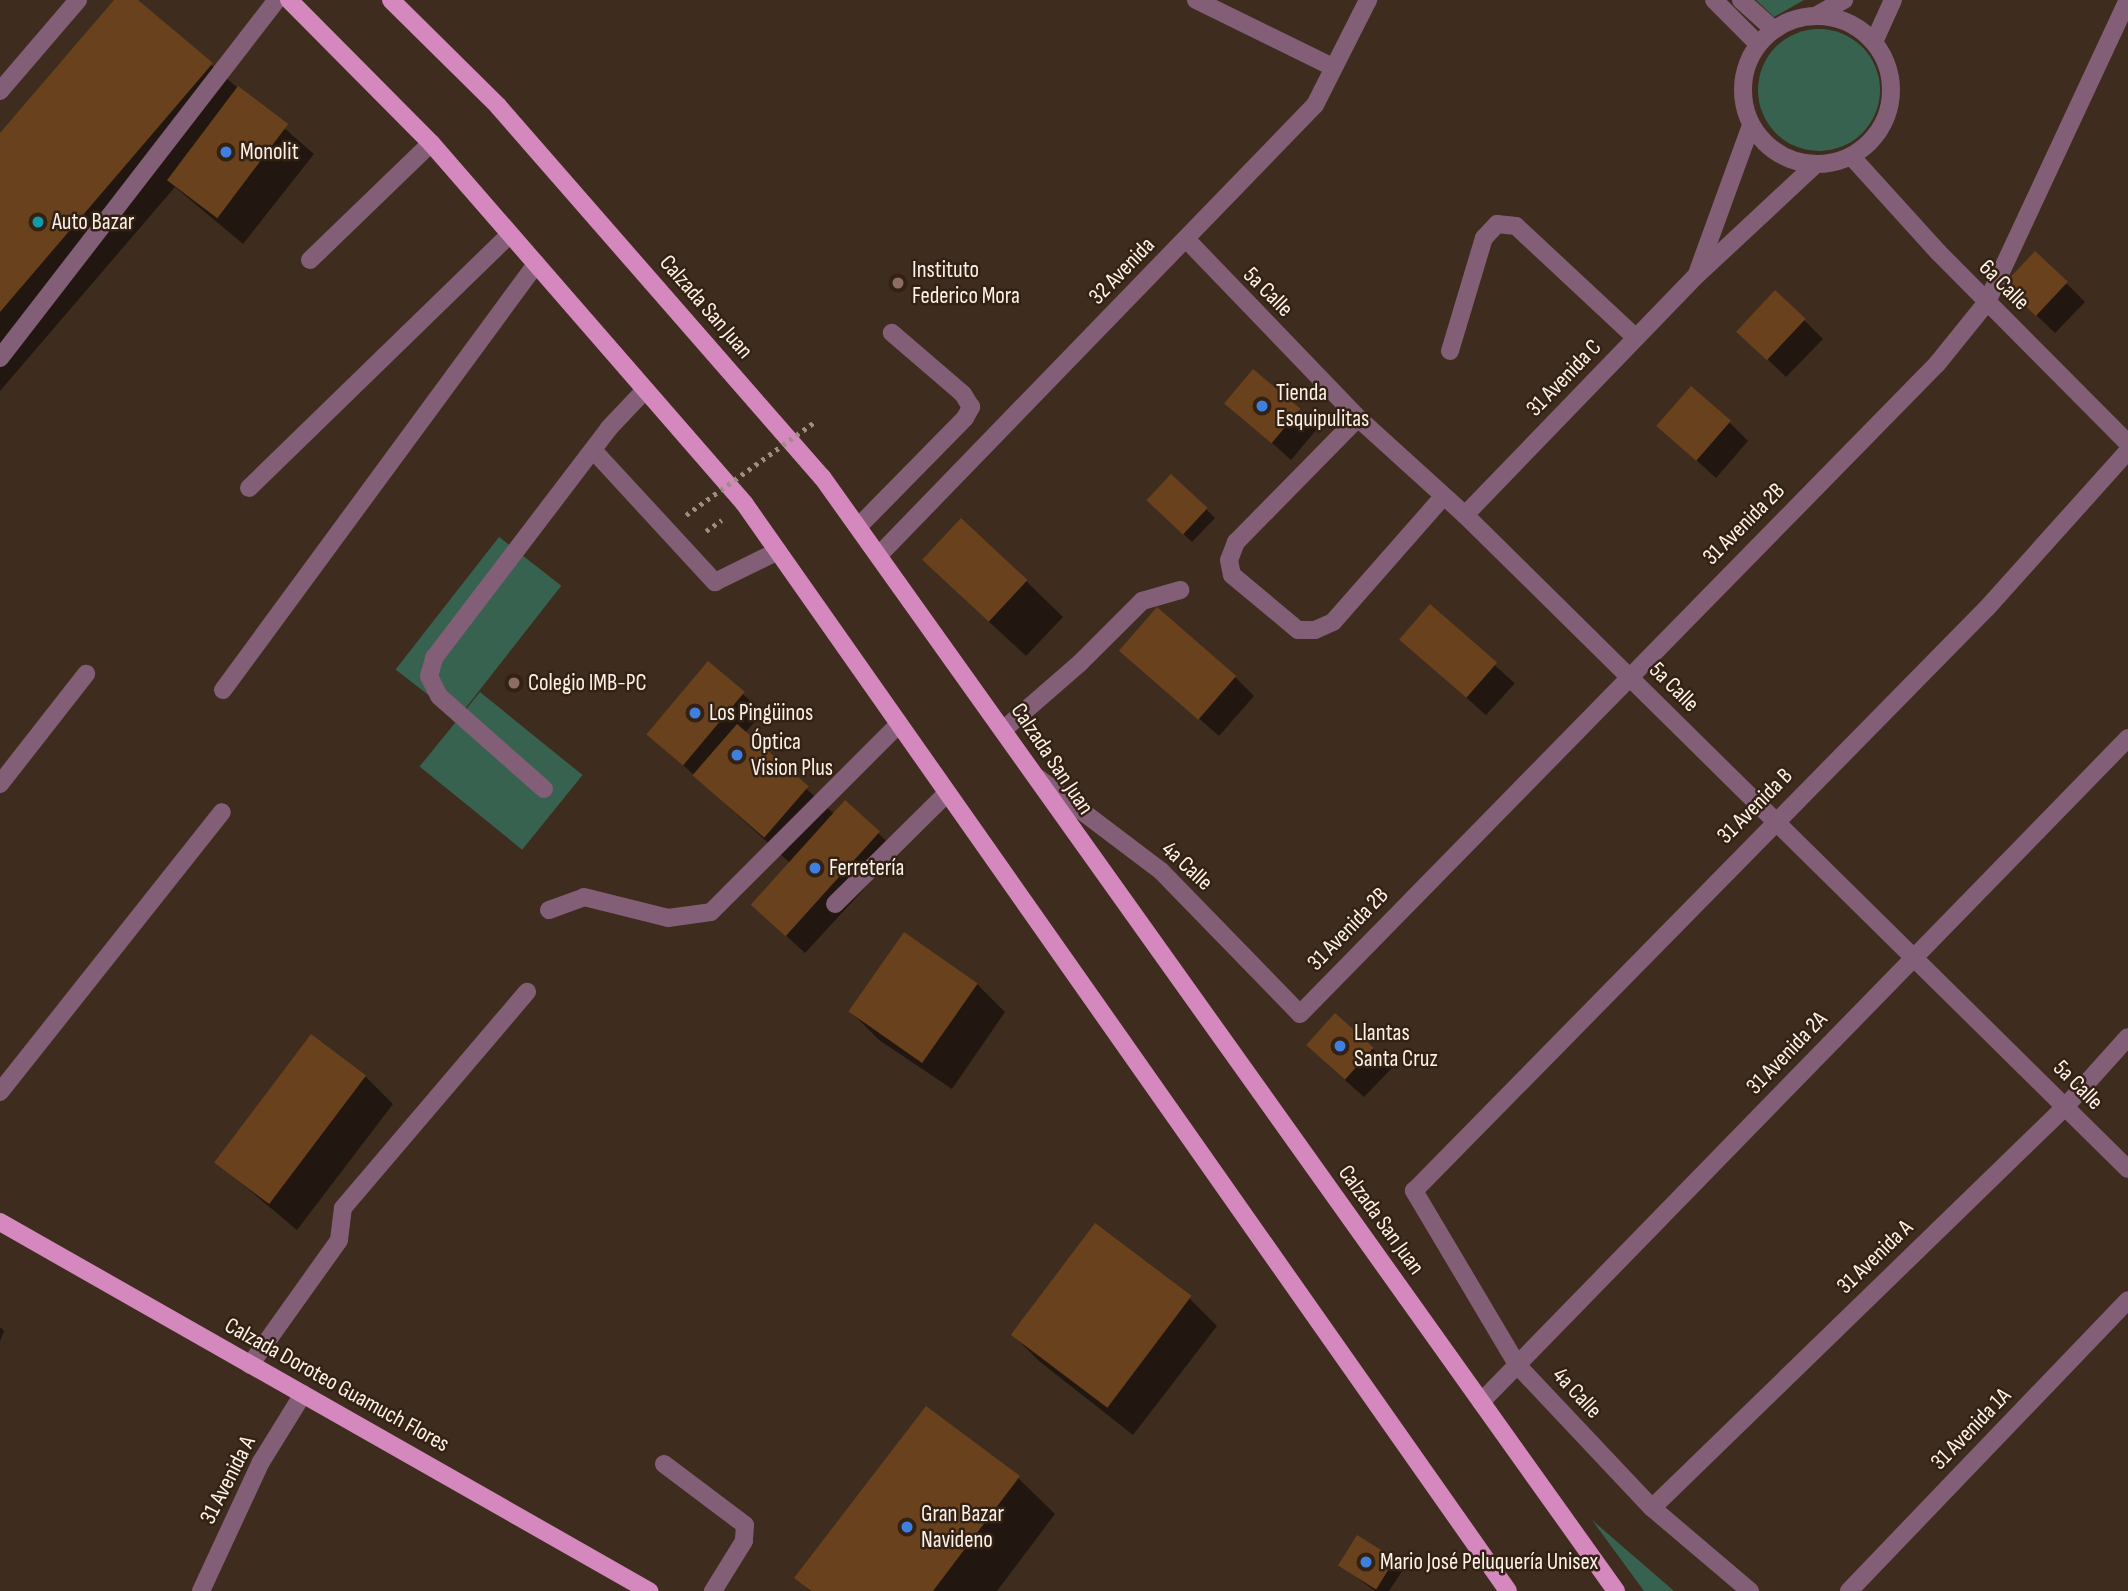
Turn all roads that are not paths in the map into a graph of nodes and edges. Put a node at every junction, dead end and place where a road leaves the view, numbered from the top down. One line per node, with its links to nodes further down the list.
1 (78, 0): 17 (street)
2 (277, 0): 31 (street)
3 (289, 0): 19 (main road)
4 (391, 0): 40 (main road, Calzada San Juan)
5 (1196, 0): 16 (street)
6 (1368, 0): 16 (street, 32 Avenida)
7 (1714, 0): 15 (street)
8 (1741, 0): 13 (street)
9 (1844, 0): 12 (street)
10 (1893, 0): 14 (street)
11 (2128, 0): 27 (street, 31 Avenida 2B)
12 (1815, 16): 13 (street); 14 (street)
13 (1773, 29): 15 (street)
14 (1874, 42): 20 (street)
15 (1758, 44): 18 (street)
16 (1333, 67): 23 (street, 32 Avenida)
17 (0, 91)
18 (1751, 125): 21 (street); 26 (street, 31 Avenida C)
19 (430, 143): 22 (main road); 24 (street)
20 (1851, 156): 21 (street); 27 (street, 6a Calle)
21 (1815, 164): 26 (street, 31 Avenida C)
22 (510, 234): 25 (main road); 37 (street)
23 (1187, 240): 33 (street, 5a Calle); 42 (street, 32 Avenida)
24 (310, 260)
25 (536, 264): 32 (main road); 46 (street)
26 (1697, 275): 29 (street, 31 Avenida C)
27 (1987, 302): 34 (street, 6a Calle); 45 (street, 31 Avenida 2B)
28 (892, 333): 40 (street)
29 (1636, 338): 30 (street); 39 (street, 31 Avenida C)
30 (1450, 351)
31 (0, 358)
32 (645, 390): 35 (street); 41 (main road)
33 (1358, 418): 38 (street, 5a Calle); 38 (street)
34 (2128, 443)
35 (593, 450): 41 (street); 52 (street)
36 (2128, 452): 55 (street, 31 Avenida B)
37 (249, 488)
38 (1443, 497): 39 (street, 5a Calle)
39 (1465, 515): 45 (street, 5a Calle)
40 (859, 526): 42 (main road, Calzada San Juan)
41 (778, 551): 47 (main road)
42 (880, 554): 48 (main road, Calzada San Juan)
43 (1180, 590): 48 (street)
44 (86, 674): 51 (street)
45 (1628, 676): 55 (street, 5a Calle); 60 (street, 31 Avenida 2B)
46 (223, 690)
47 (899, 724): 53 (main road); 57 (street)
48 (1003, 730): 50 (main road, Calzada San Juan)
49 (2128, 738): 58 (street, 31 Avenida 2A)
50 (1027, 769): 60 (street, 4a Calle); 71 (main road, Calzada San Juan)
51 (0, 784)
52 (544, 789)
53 (946, 794): 56 (street); 77 (main road)
54 (222, 812): 62 (street)
55 (1774, 820): 58 (street, 5a Calle); 65 (street, 31 Avenida B)
56 (835, 904)
57 (549, 909)
58 (1914, 957): 63 (street, 5a Calle); 69 (street, 31 Avenida 2A)
59 (527, 992): 68 (street)
60 (1300, 1014)
61 (2128, 1037): 63 (street, 31 Avenida A)
62 (0, 1092)
63 (2065, 1107): 64 (street, 5a Calle); 73 (street, 31 Avenida A)
64 (2128, 1169)
65 (1414, 1191): 69 (street, 4a Calle)
66 (0, 1222): 68 (main road, Calzada Doroteo Guamuch Flores)
67 (2128, 1300): 80 (street, 31 Avenida 1A)
68 (250, 1365): 70 (main road, Calzada Doroteo Guamuch Flores)
69 (1518, 1366): 71 (street, 31 Avenida 2A); 73 (street, 4a Calle)
70 (303, 1394): 74 (street, 31 Avenida A); 75 (main road, Calzada Doroteo Guamuch Flores)
71 (1481, 1402): 78 (main road, Calzada San Juan)
72 (664, 1464): 76 (street)
73 (1652, 1508): 79 (street, 4a Calle)
74 (201, 1591)
75 (649, 1591)
76 (713, 1591)
77 (1508, 1591)
78 (1616, 1591)
79 (1750, 1591)
80 (1849, 1591)

